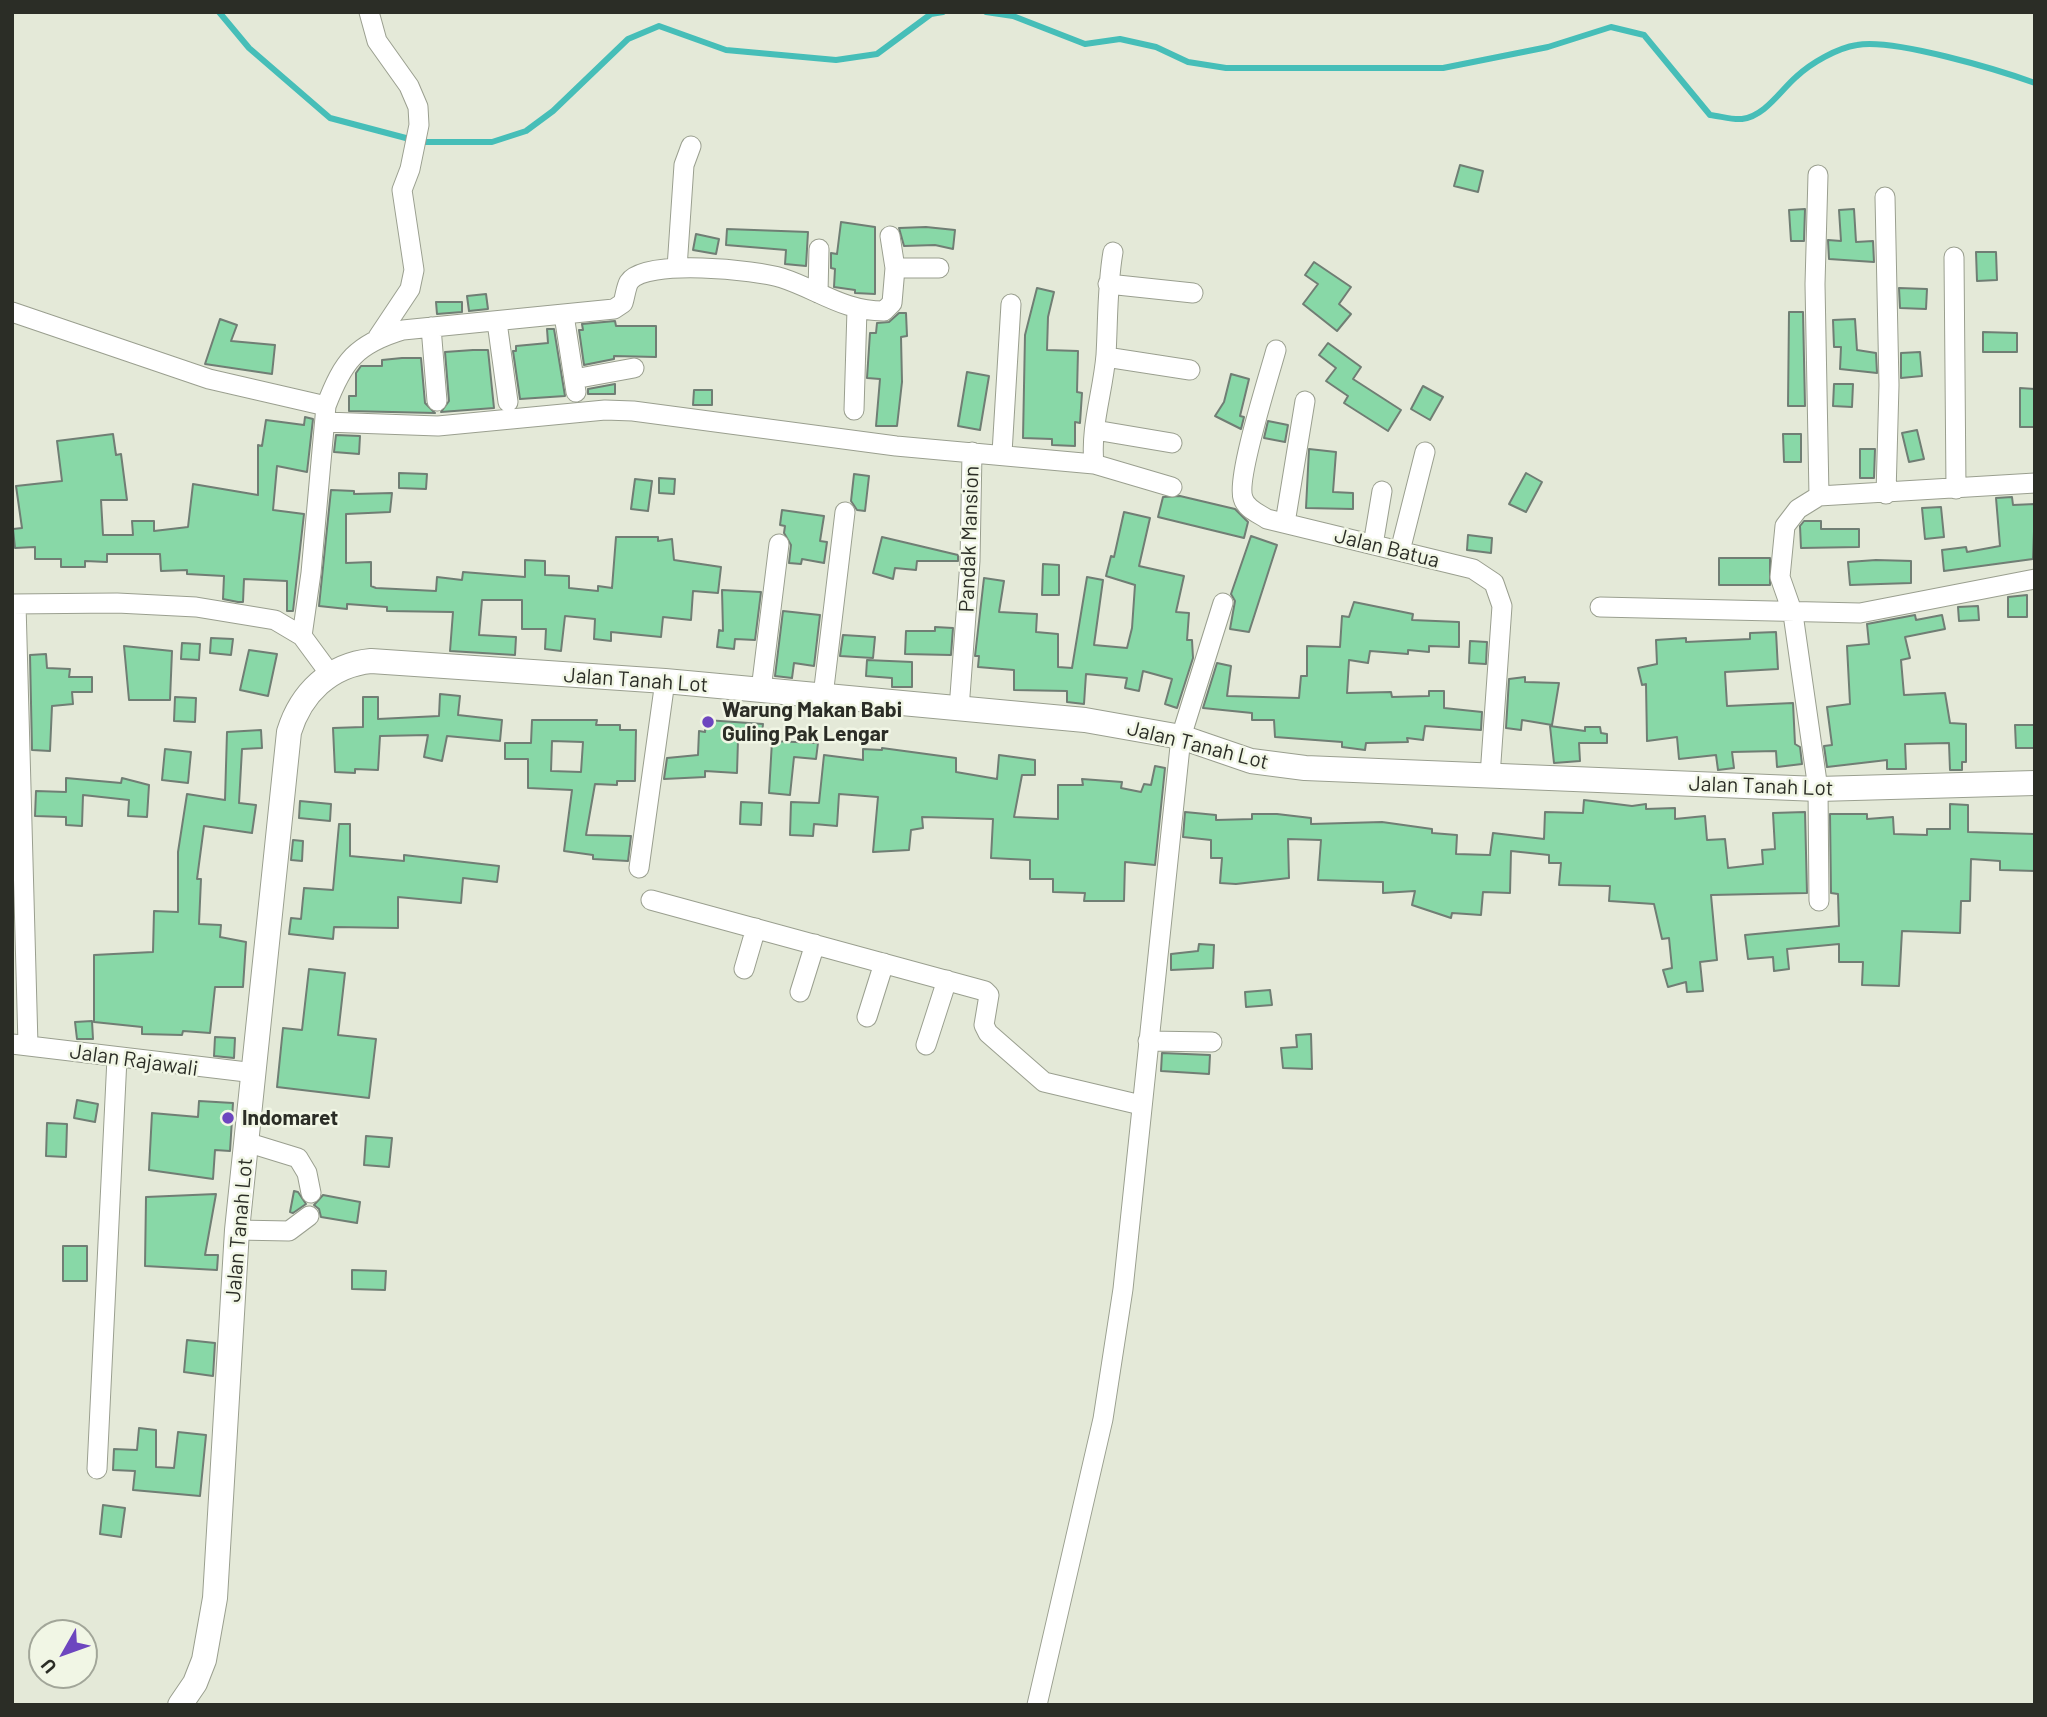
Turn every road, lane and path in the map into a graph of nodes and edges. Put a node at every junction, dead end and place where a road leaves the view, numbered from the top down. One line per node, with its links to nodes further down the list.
1 (369, 12): 21 (street)
2 (691, 146): 9 (street)
3 (1818, 175): 42 (street)
4 (1885, 197): 41 (street)
5 (890, 236): 10 (street)
6 (819, 249): 13 (street)
7 (1113, 252): 12 (street)
8 (1954, 257): 39 (street)
9 (677, 268): 13 (street); 18 (street)
10 (895, 268): 11 (street); 16 (street)
11 (939, 268)
12 (1108, 284): 14 (street); 23 (street)
13 (818, 293): 16 (street)
14 (1193, 293)
15 (1011, 304): 35 (street)
16 (857, 309): 29 (street)
17 (12, 312): 30 (street)
18 (564, 315): 19 (street); 24 (street)
19 (497, 322): 20 (street); 28 (street)
20 (431, 327): 21 (street); 26 (street)
21 (378, 337): 30 (street)
22 (1276, 350): 44 (street, Jalan Batua)
23 (1106, 357): 25 (street); 31 (street)
24 (634, 368)
25 (1190, 370)
26 (438, 401)
27 (1305, 401): 44 (street)
28 (509, 402)
29 (854, 410)
30 (325, 414): 33 (street); 53 (street)
31 (1095, 430): 32 (street); 36 (street)
32 (1172, 443)
33 (972, 452): 35 (street, Pandak Mansion); 58 (street, Pandak Mansion)
34 (1425, 452): 47 (street)
35 (1002, 453): 36 (street, Pandak Mansion)
36 (1094, 464): 38 (street, Pandak Mansion)
37 (2035, 483): 39 (street)
38 (1172, 487)
39 (1956, 489): 41 (street)
40 (1382, 491): 46 (street)
41 (1886, 494): 42 (street)
42 (1819, 496): 52 (street)
43 (845, 512): 57 (street)
44 (1285, 523): 46 (street, Jalan Batua)
45 (779, 544): 56 (street)
46 (1373, 544): 47 (street, Jalan Batua)
47 (1401, 551): 60 (street, Jalan Batua)
48 (2035, 579): 52 (street)
49 (1223, 603): 59 (street)
50 (14, 604): 53 (street); 75 (street)
51 (1600, 607): 52 (street)
52 (1793, 614): 62 (street)
53 (302, 636): 54 (street)
54 (330, 674): 55 (main road, Jalan Tanah Lot); 78 (main road, Jalan Tanah Lot)
55 (665, 681): 56 (main road, Jalan Tanah Lot); 63 (street)
56 (761, 690): 57 (main road, Jalan Tanah Lot)
57 (823, 696): 58 (main road, Jalan Tanah Lot)
58 (959, 709): 59 (main road, Jalan Tanah Lot)
59 (1181, 737): 60 (main road, Jalan Tanah Lot); 73 (street)
60 (1490, 776): 62 (main road, Jalan Tanah Lot)
61 (2035, 783): 62 (main road, Jalan Tanah Lot)
62 (1818, 789): 65 (street)
63 (639, 868)
64 (651, 900): 66 (street)
65 (1819, 901)
66 (756, 928): 67 (street); 69 (street)
67 (815, 944): 68 (street); 71 (street)
68 (884, 963): 70 (street); 72 (street)
69 (744, 969)
70 (947, 980): 76 (street); 79 (street)
71 (800, 992)
72 (867, 1017)
73 (1148, 1041): 74 (street); 79 (street)
74 (1212, 1042)
75 (20, 1045): 77 (street, Jalan Rajawali)
76 (926, 1045)
77 (117, 1058): 78 (street, Jalan Rajawali); 84 (street)
78 (255, 1073): 80 (main road, Jalan Tanah Lot)
79 (1140, 1105): 86 (street)
80 (246, 1142): 81 (street); 83 (main road, Jalan Tanah Lot)
81 (311, 1192)
82 (309, 1216): 83 (street)
83 (237, 1230): 85 (main road, Jalan Tanah Lot)
84 (97, 1469)
85 (180, 1705)
86 (1037, 1705)

